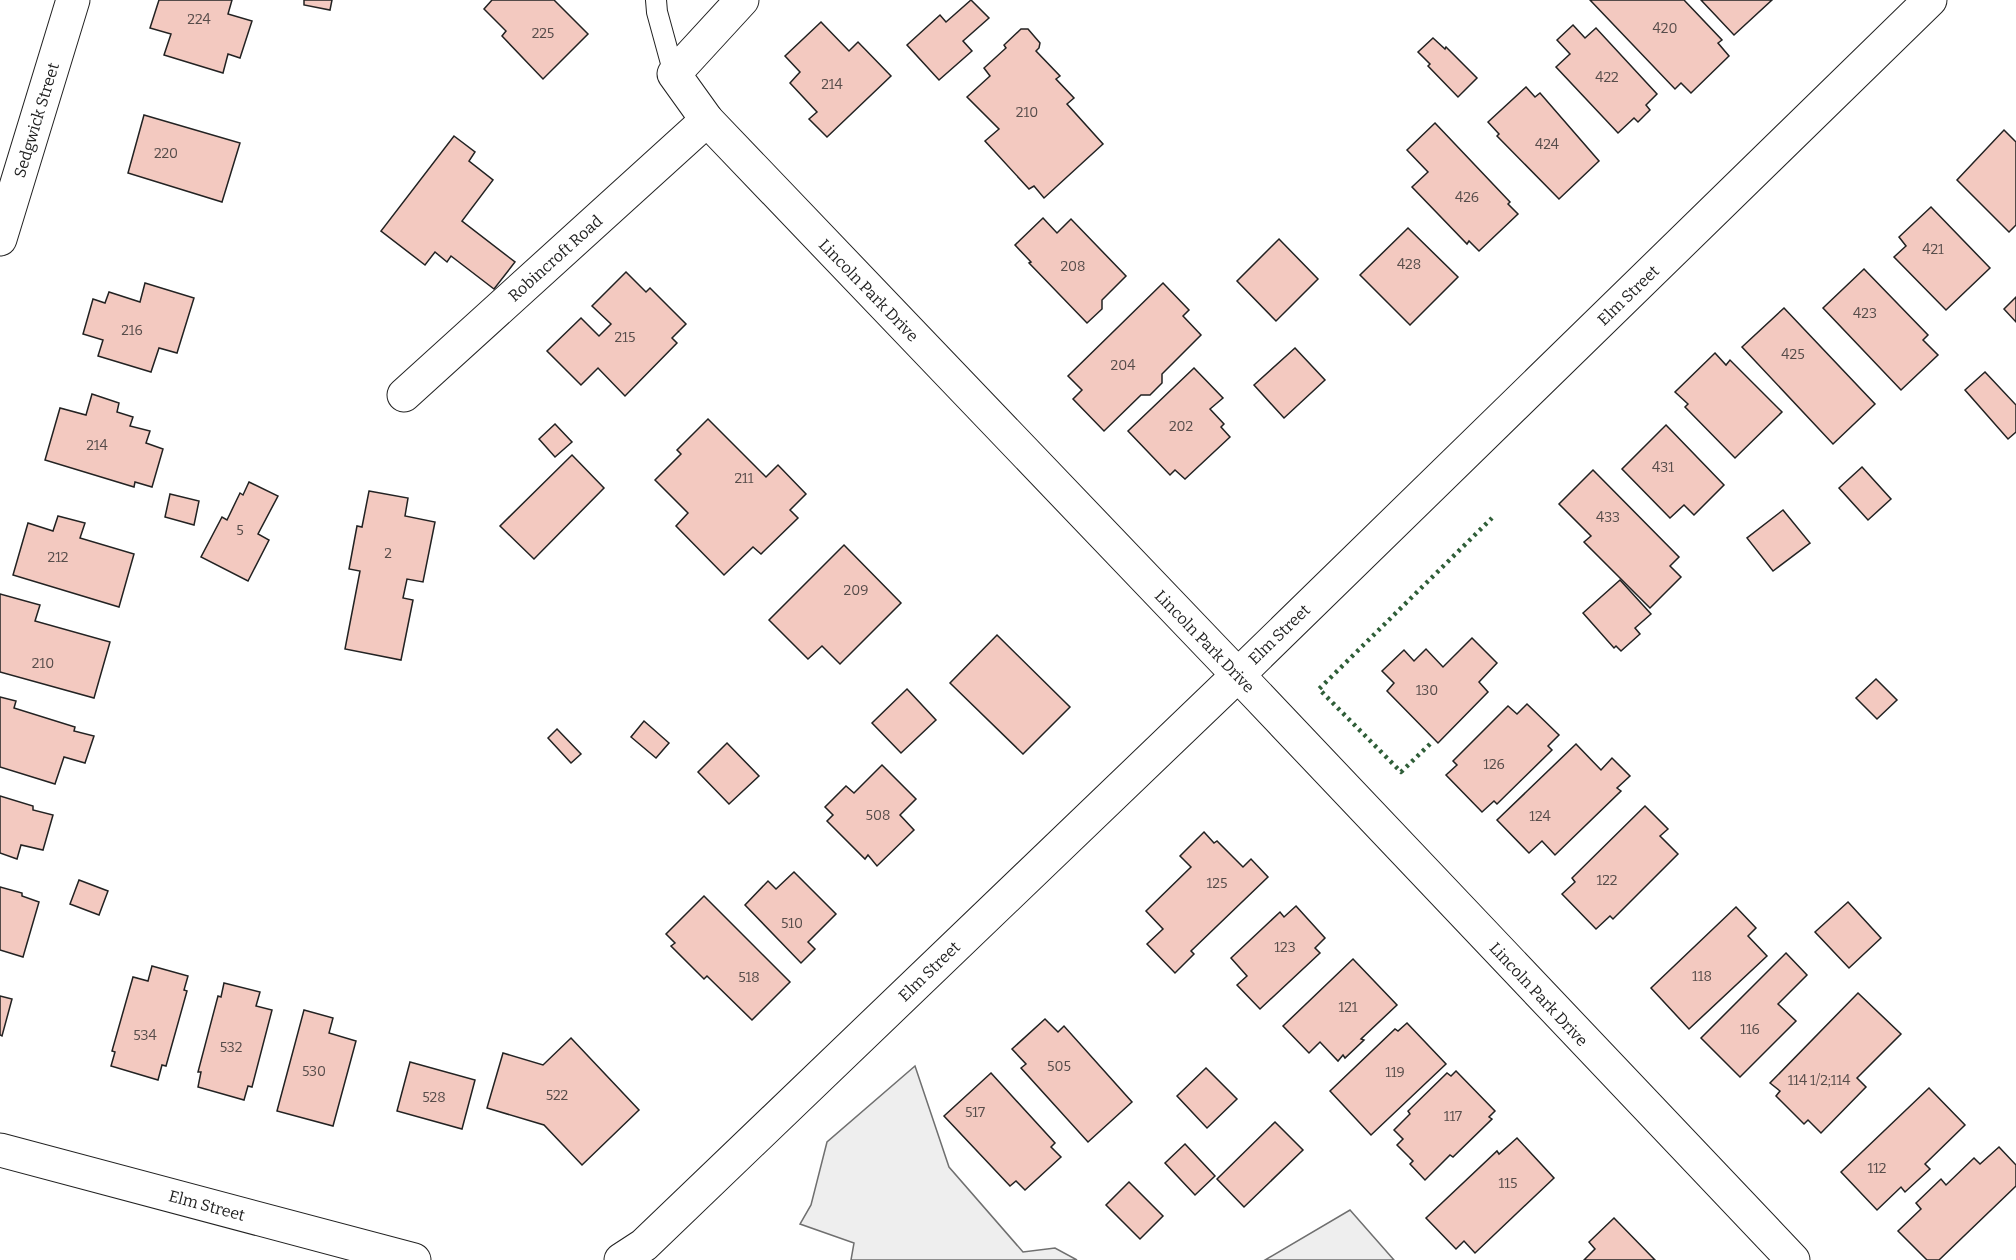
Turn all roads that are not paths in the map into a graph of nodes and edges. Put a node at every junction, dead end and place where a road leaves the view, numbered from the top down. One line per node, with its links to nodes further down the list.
1 (73, 0): 7 (street, Sedgwick Street)
2 (656, 0): 5 (lane, Lincoln Park Drive)
3 (742, 0): 5 (street)
4 (1930, 0): 9 (street, Elm Street)
5 (674, 74): 6 (street, Lincoln Park Drive)
6 (707, 120): 8 (street, Robincroft Road); 9 (street, Lincoln Park Drive)
7 (0, 239)
8 (404, 395)
9 (1238, 675): 12 (street, Elm Street); 13 (street, Lincoln Park Drive)
10 (0, 1150): 11 (street, Elm Street)
11 (414, 1260)
12 (621, 1260)
13 (1793, 1260)

